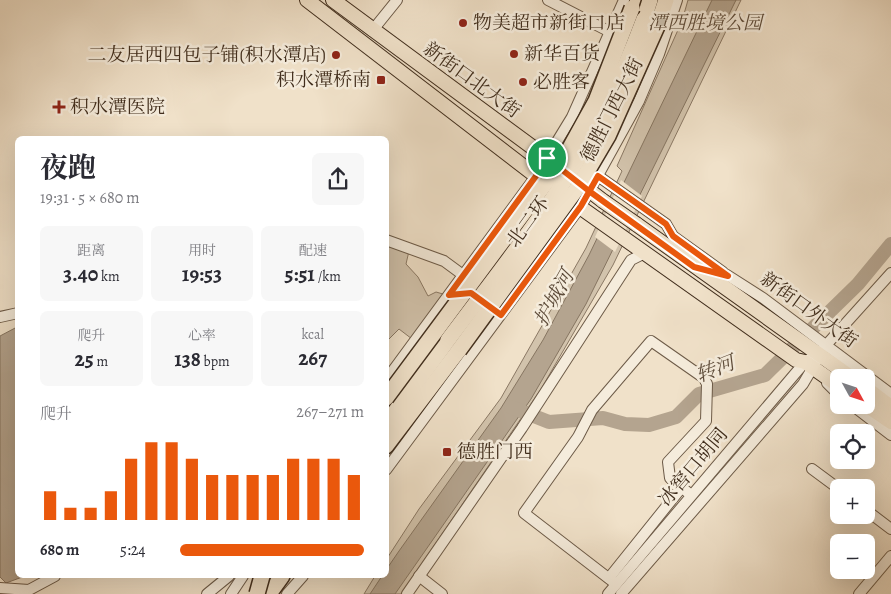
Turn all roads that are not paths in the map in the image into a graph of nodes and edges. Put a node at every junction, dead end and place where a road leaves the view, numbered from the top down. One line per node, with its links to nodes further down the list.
1 (307, 0): 14 (main road, 新街口北大街)
2 (333, 0): 10 (main road, 新街口北大街)
3 (397, 0): 10 (street)
4 (548, 0): 11 (street)
5 (650, 0): 9 (highway, 北二环)
6 (666, 0): 9 (highway, 北二环)
7 (677, 0): 12 (street, 德胜门西大街)
8 (630, 3): 11 (street, 德胜门西大街); 37 (highway, bridge)
9 (651, 22): 30 (highway, 北二环, bridge)
10 (372, 31): 13 (main road, 新街口北大街)
11 (611, 32): 12 (street); 13 (street, 德胜门西大街)
12 (659, 54): 15 (street, 德胜门西大街)
13 (547, 158): 14 (street, 德胜门西大街); 16 (main road, 新街口北大街)
14 (536, 176): 17 (main road, 新街口北大街); 22 (street, 德胜门西大街); 24 (street, 德胜门西大街)
15 (598, 176): 16 (street, 德胜门西大街); 23 (street, 新街口外大街)
16 (589, 191): 17 (street, 德胜门西大街); 20 (main road, 新街口外大街, bridge)
17 (581, 206): 19 (main road); 27 (street, 德胜门西大街)
18 (389, 241): 22 (street)
19 (645, 253): 32 (main road); 56 (street)
20 (694, 267): 23 (street, 新街口外大街); 29 (main road, 新街口外大街)
21 (891, 273): 31 (street)
22 (463, 275): 25 (street, 德胜门西大街)
23 (728, 276): 29 (street, 新街口外大街)
24 (471, 293): 25 (street); 27 (street); 40 (street, 德胜门西大街)
25 (449, 295): 34 (street, 德胜门西大街)
26 (15, 314): 28 (street)
27 (501, 315): 48 (street, 德胜门西大街)
28 (0, 317)
29 (797, 331): 31 (main road, 新街口外大街)
30 (453, 345): 44 (highway, 北二环); 47 (highway, 北二环)
31 (817, 346): 32 (street); 33 (main road, 新街口外大街); 38 (street, 新街口外大街)
32 (805, 364): 35 (main road); 36 (street); 52 (street, 冰窖口胡同); 65 (street, 冰窖口胡同)
33 (842, 369)
34 (389, 376)
35 (830, 380)
36 (830, 387)
37 (389, 394)
38 (891, 394)
39 (875, 395): 41 (main road)
40 (389, 402)
41 (891, 407)
42 (875, 411): 45 (main road)
43 (864, 414): 46 (street)
44 (389, 420)
45 (891, 422)
46 (891, 435)
47 (389, 441)
48 (389, 466)
49 (812, 469): 50 (street)
50 (830, 482)
51 (682, 487): 52 (street); 65 (street); 65 (street)
52 (691, 495): 65 (street, 冰窖口胡同)
53 (875, 517): 54 (street)
54 (891, 529)
55 (891, 556): 77 (street)
56 (420, 576): 74 (street); 75 (street)
57 (51, 578): 66 (street)
58 (227, 578): 67 (street)
59 (242, 578): 68 (street)
60 (262, 578): 69 (highway)
61 (262, 578): 70 (highway, bridge)
62 (281, 578): 71 (highway)
63 (303, 578): 72 (street)
64 (304, 578): 73 (street)
65 (615, 585): 76 (street, 冰窖口胡同)
66 (1, 588)
67 (207, 594)
68 (231, 594)
69 (250, 594)
70 (257, 594)
71 (269, 594)
72 (288, 594)
73 (298, 594)
74 (407, 594)
75 (442, 594)
76 (608, 594)
77 (859, 594)

